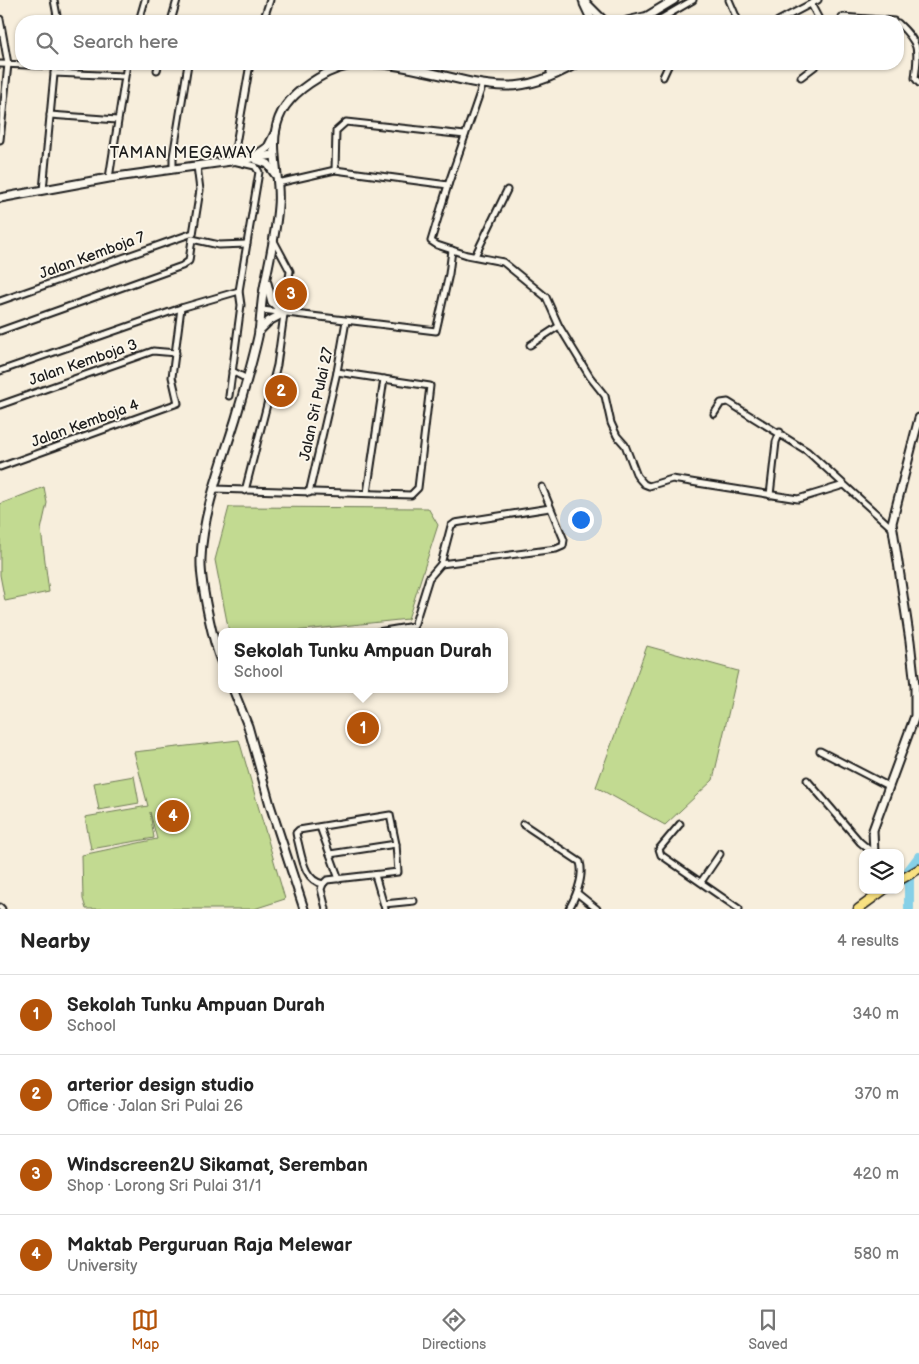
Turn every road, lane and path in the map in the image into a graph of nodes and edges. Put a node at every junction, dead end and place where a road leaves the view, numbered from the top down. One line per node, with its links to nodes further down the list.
1 (54, 0): 11 (street)
2 (145, 0): 12 (street)
3 (177, 0): 13 (street)
4 (270, 0): 14 (street)
5 (582, 0): 15 (main road); 16 (main road); 17 (main road)
6 (674, 0): 18 (main road)
7 (693, 0): 19 (street)
8 (728, 0): 20 (street)
9 (818, 0): 10 (street)
10 (811, 4): 21 (street); 22 (street)
11 (57, 15)
12 (141, 15)
13 (173, 15)
14 (265, 15)
15 (585, 15)
16 (589, 15)
17 (598, 15)
18 (649, 15)
19 (667, 15)
20 (735, 15)
21 (790, 15)
22 (817, 15)
23 (0, 19): 26 (street)
24 (904, 28): 42 (street)
25 (0, 64): 26 (street)
26 (8, 64): 27 (street); 49 (street)
27 (15, 64)
28 (54, 70): 38 (street)
29 (126, 70): 39 (street)
30 (187, 70): 54 (street)
31 (249, 70): 52 (street)
32 (337, 70): 47 (main road)
33 (419, 70): 43 (main road)
34 (553, 70): 44 (main road)
35 (565, 70): 44 (main road)
36 (666, 70): 40 (street)
37 (810, 70): 41 (street)
38 (54, 73): 39 (street); 45 (street)
39 (124, 76): 46 (street)
40 (663, 77)
41 (801, 77)
42 (919, 83)
43 (483, 84): 44 (main road); 48 (street)
44 (521, 85)
45 (50, 115): 46 (street); 59 (street)
46 (117, 120): 56 (street)
47 (276, 132): 50 (main road); 51 (main road)
48 (465, 135): 55 (street); 58 (street)
49 (0, 140)
50 (274, 155): 51 (main road); 57 (main road)
51 (248, 159): 52 (main road); 57 (main road)
52 (232, 161): 53 (main road); 65 (street)
53 (198, 166): 54 (main road); 62 (street)
54 (173, 169): 56 (main road)
55 (335, 170): 57 (street); 58 (street)
56 (109, 178): 59 (main road)
57 (277, 180): 64 (main road)
58 (448, 185): 66 (street)
59 (43, 190): 61 (main road)
60 (507, 190): 67 (street)
61 (0, 198)
62 (193, 233): 63 (street); 70 (street, Jalan Kemboja 7)
63 (192, 239): 65 (street); 76 (street)
64 (274, 241): 68 (main road); 73 (street)
65 (247, 244): 69 (street)
66 (452, 250): 67 (street); 74 (street)
67 (476, 256): 75 (street)
68 (266, 279): 72 (main road); 73 (main road)
69 (239, 291): 71 (street); 81 (street)
70 (0, 301)
71 (181, 308): 79 (street); 80 (street)
72 (262, 310): 73 (street); 77 (main road)
73 (284, 313): 74 (street); 77 (main road); 94 (street)
74 (346, 320): 82 (street, Jalan Sri Pulai 27)
75 (559, 326): 78 (street); 97 (street)
76 (0, 330)
77 (259, 331): 83 (main road)
78 (530, 345)
79 (176, 353): 86 (street, Jalan Kemboja 3); 90 (street, Jalan Kemboja 4)
80 (0, 371)
81 (232, 371): 83 (street); 85 (street)
82 (337, 372): 84 (street); 95 (street, Jalan Sri Pulai 27)
83 (247, 379): 93 (main road)
84 (384, 379): 96 (street); 96 (street)
85 (229, 396)
86 (0, 405)
87 (714, 414): 89 (street)
88 (919, 418): 99 (main road)
89 (780, 432): 91 (street); 97 (street)
90 (0, 467)
91 (844, 485): 97 (street); 99 (street)
92 (542, 487): 98 (street)
93 (214, 490): 94 (street); 102 (main road)
94 (245, 491): 95 (street)
95 (309, 493): 96 (street)
96 (367, 493)
97 (770, 495)
98 (550, 508): 100 (street); 100 (street)
99 (892, 528): 106 (main road)
100 (441, 564): 101 (street)
101 (402, 628)
102 (218, 647)
103 (235, 693): 125 (main road)
104 (820, 751): 106 (street)
105 (807, 780): 111 (street)
106 (888, 786): 112 (main road)
107 (523, 824): 121 (street)
108 (680, 824): 119 (street)
109 (320, 827): 110 (street); 113 (street); 120 (street)
110 (396, 844): 113 (street); 116 (street)
111 (868, 849)
112 (873, 849)
113 (330, 854): 118 (street)
114 (720, 854): 119 (street)
115 (919, 869): 117 (main road)
116 (375, 875): 118 (street); 124 (street)
117 (904, 878)
118 (339, 879): 120 (street)
119 (700, 882): 129 (street)
120 (323, 884): 126 (street)
121 (577, 893): 127 (street); 128 (street)
122 (879, 894): 130 (main road)
123 (414, 901): 124 (street)
124 (385, 906)
125 (304, 909)
126 (326, 909)
127 (569, 909)
128 (597, 909)
129 (738, 909)
130 (858, 909)

